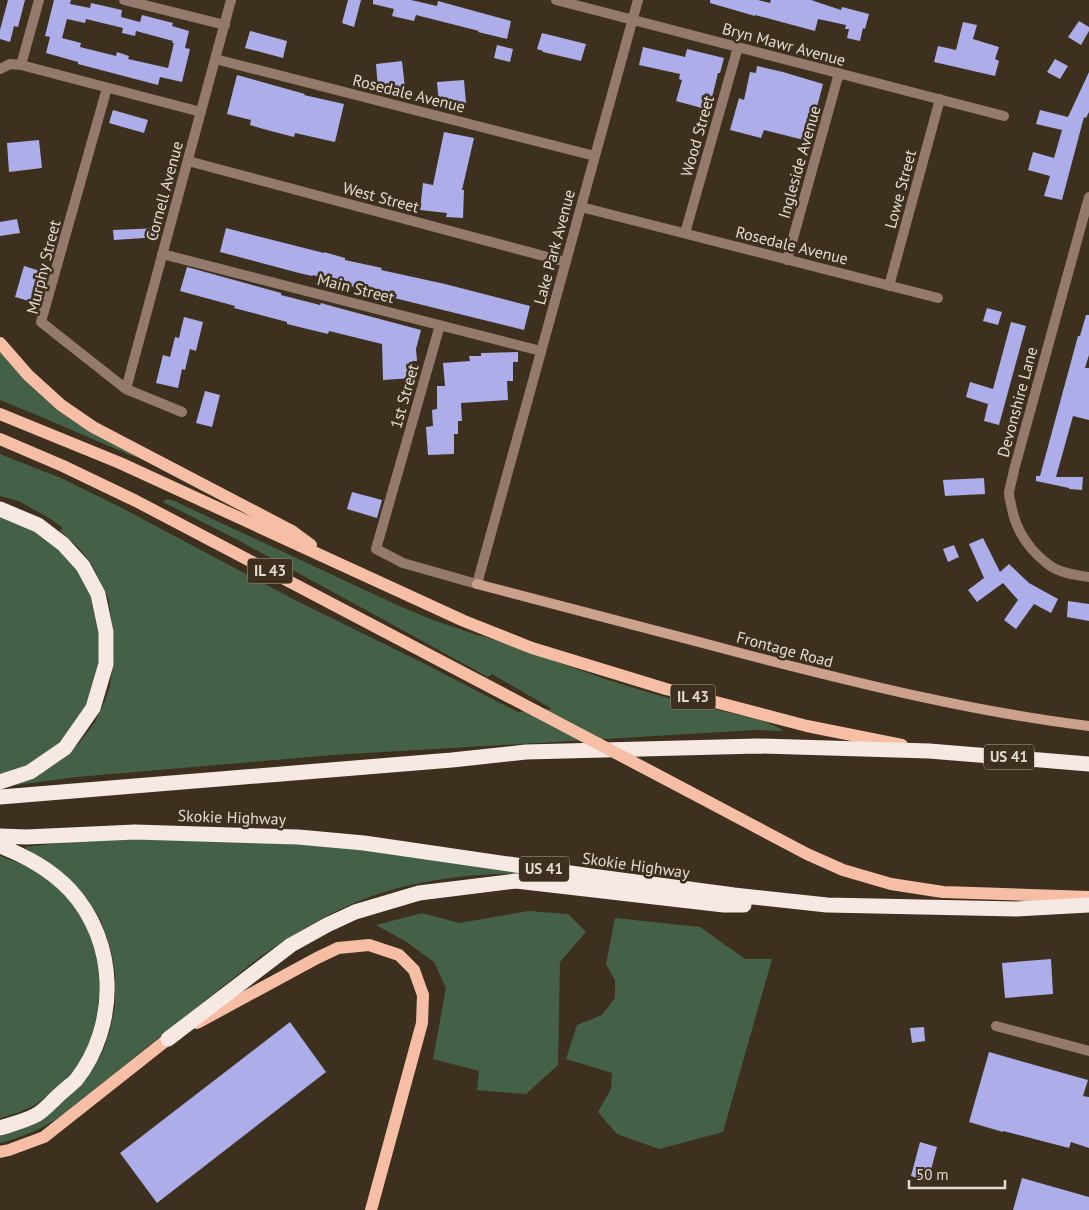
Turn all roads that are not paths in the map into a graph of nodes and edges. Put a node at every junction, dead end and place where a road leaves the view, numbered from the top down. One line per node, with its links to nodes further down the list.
1 (39, 0): 10 (street)
2 (124, 0): 7 (street)
3 (231, 0): 7 (street, Cornell Avenue)
4 (556, 0): 6 (street, Bryn Mawr Avenue)
5 (638, 0): 6 (street, Lake Park Avenue)
6 (632, 20): 8 (street, Bryn Mawr Avenue); 17 (street, Lake Park Avenue)
7 (225, 25): 9 (street, Cornell Avenue)
8 (738, 47): 12 (street, Bryn Mawr Avenue); 21 (street, Wood Street)
9 (215, 59): 15 (street, Cornell Avenue); 17 (street, Rosedale Avenue)
10 (21, 65): 11 (street); 13 (street)
11 (0, 69)
12 (839, 73): 14 (street, Bryn Mawr Avenue); 23 (street, Ingleside Avenue)
13 (107, 88): 15 (street); 30 (street, Murphy Street)
14 (940, 99): 16 (street, Bryn Mawr Avenue); 25 (street, Lowe Street)
15 (201, 112): 18 (street, Cornell Avenue)
16 (1004, 116)
17 (594, 156): 20 (street, Lake Park Avenue)
18 (188, 161): 22 (street, Cornell Avenue); 24 (street, West Street)
19 (1089, 197): 36 (street, Devonshire Lane)
20 (581, 207): 21 (street, Rosedale Avenue); 24 (street, Lake Park Avenue)
21 (685, 233): 23 (street, Rosedale Avenue)
22 (162, 254): 27 (street, Main Street); 30 (street, Cornell Avenue)
23 (787, 260): 25 (street, Rosedale Avenue)
24 (566, 262): 29 (street, Lake Park Avenue)
25 (889, 286): 26 (street, Rosedale Avenue)
26 (938, 298)
27 (440, 325): 29 (street, Main Street); 37 (street, 1st Street)
28 (0, 343): 35 (main road)
29 (542, 351): 37 (street, Lake Park Avenue)
30 (126, 389): 31 (street, Murphy Street)
31 (182, 412)
32 (0, 414): 35 (main road, IL 43)
33 (0, 439): 45 (main road, IL 43, bridge)
34 (0, 509): 41 (highway)
35 (333, 561): 39 (main road, IL 43)
36 (1089, 577)
37 (477, 584): 38 (street, Frontage Road)
38 (1089, 726)
39 (929, 751): 40 (highway, Skokie Highway / US 41); 42 (highway, Skokie Highway / US 41)
40 (1089, 764)
41 (0, 782)
42 (0, 797)
43 (0, 836): 46 (highway, Skokie Highway / US 41)
44 (0, 846): 51 (highway)
45 (1089, 897)
46 (827, 905): 47 (highway, Skokie Highway / US 41); 49 (highway)
47 (1089, 905)
48 (996, 1026): 50 (street)
49 (168, 1039): 52 (main road); 53 (main road)
50 (1089, 1051)
51 (0, 1128)
52 (0, 1152)
53 (372, 1210)

